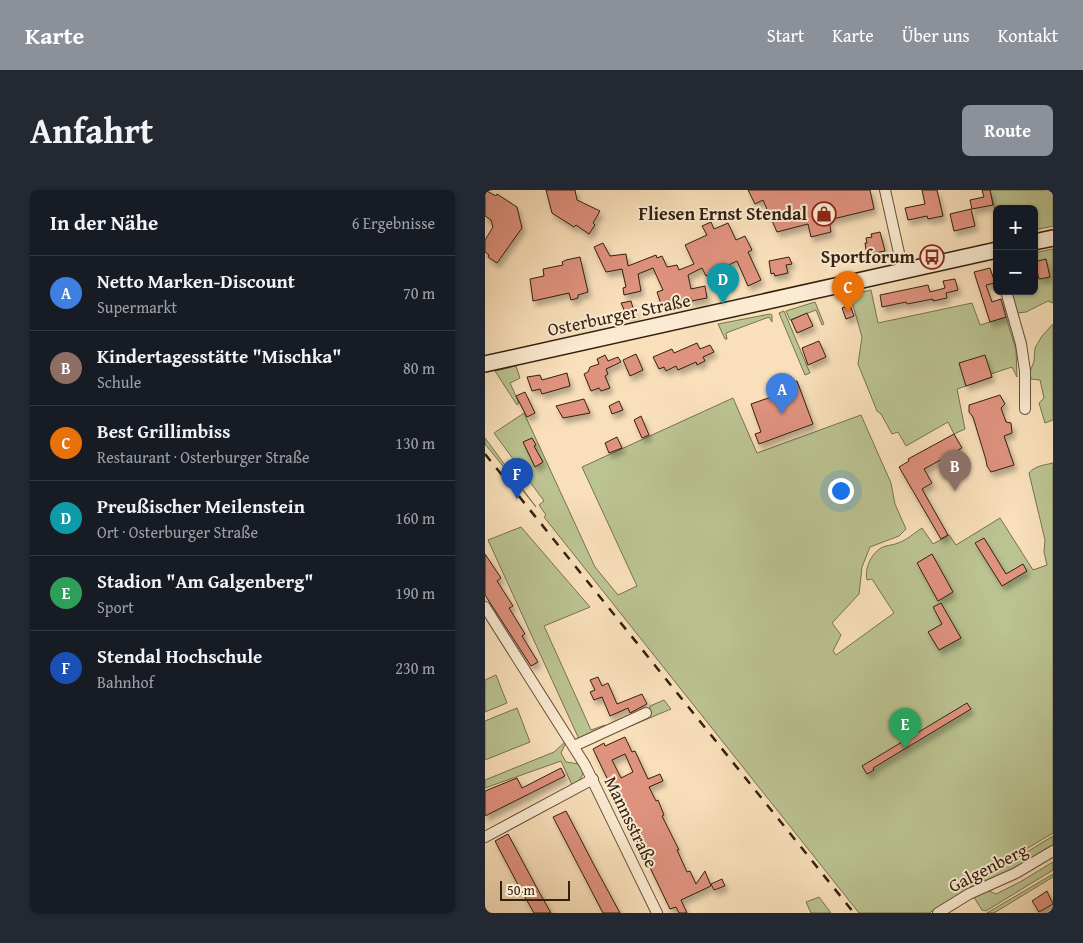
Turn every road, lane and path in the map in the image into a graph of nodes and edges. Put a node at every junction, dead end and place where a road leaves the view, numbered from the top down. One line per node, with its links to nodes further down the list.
1 (885, 190): 5 (street)
2 (1053, 238): 3 (street)
3 (1038, 241)
4 (993, 255): 5 (street, Osterburger Straße)
5 (903, 271): 7 (street, Osterburger Straße)
6 (1007, 295): 8 (street)
7 (485, 364)
8 (1025, 409)
9 (485, 607): 11 (street, Mannsstraße)
10 (646, 713): 11 (street)
11 (575, 746): 12 (street, Mannsstraße)
12 (593, 779): 13 (street); 15 (street, Mannsstraße)
13 (485, 837)
14 (1053, 851): 16 (street, Galgenberg)
15 (657, 913)
16 (938, 913)

